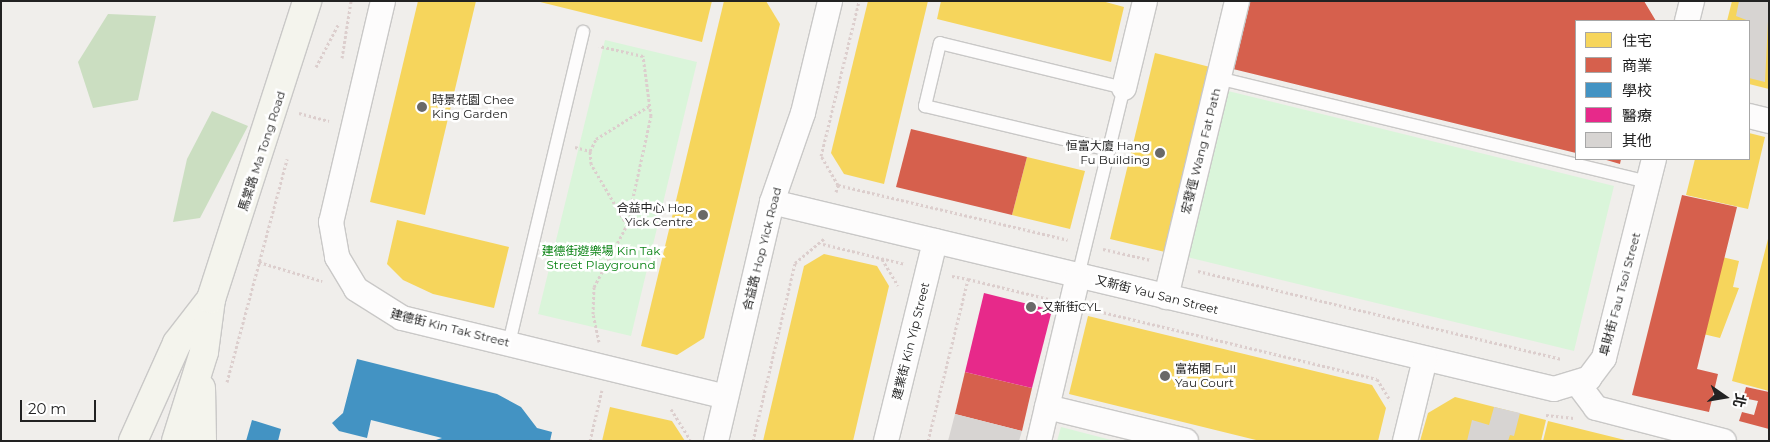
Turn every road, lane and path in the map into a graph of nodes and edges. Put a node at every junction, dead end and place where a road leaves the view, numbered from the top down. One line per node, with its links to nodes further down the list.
1 (307, 1): 44 (street, 馬棠路 Ma Tong Road)
2 (351, 1): 13 (path)
3 (383, 1): 46 (street, 建德街 Kin Tak Street)
4 (830, 1): 32 (street, 合益路 Hop Yick Road)
5 (858, 1): 35 (path)
6 (1145, 1): 16 (street)
7 (1692, 1): 9 (street)
8 (1232, 2): 15 (street, 宏發徑 Wang Fat Path)
9 (1687, 20)
10 (338, 23): 14 (path)
11 (584, 32): 46 (lane)
12 (596, 45): 18 (path)
13 (341, 66)
14 (311, 77)
15 (1218, 78): 31 (lane); 38 (street, 宏發徑 Wang Fat Path)
16 (1124, 88): 28 (lane); 28 (lane)
17 (301, 104): 20 (path)
18 (649, 106): 29 (path); 33 (path)
19 (334, 112): 22 (path)
20 (299, 113): 22 (path); 24 (path)
21 (1750, 116): 23 (street)
22 (332, 121): 25 (path)
23 (1769, 121)
24 (296, 122)
25 (330, 130)
26 (572, 146): 29 (path)
27 (289, 150): 37 (path)
28 (1109, 150): 35 (lane)
29 (590, 151): 33 (path)
30 (1654, 160): 31 (street, 阜財街 Fau Tsoi Street)
31 (1648, 182): 51 (street, 阜財街 Fau Tsoi Street)
32 (772, 202): 34 (street, 又新街 Yau San Street); 56 (street, 合益路 Hop Yick Road)
33 (627, 226): 47 (path)
34 (936, 241): 40 (street, 又新街 Yau San Street); 69 (street, 建業街 Kin Yip Street)
35 (1086, 244): 38 (path); 40 (lane)
36 (882, 259): 68 (path)
37 (259, 262): 41 (path); 54 (path)
38 (1173, 266): 43 (street, 宏發徑 Wang Fat Path); 50 (path)
39 (322, 275): 41 (path)
40 (1078, 276): 43 (street, 又新街 Yau San Street); 45 (street)
41 (325, 282): 42 (path)
42 (329, 288)
43 (1166, 297): 49 (street, 又新街 Yau San Street)
44 (211, 299): 48 (street, 馬棠路 Ma Tong Road); 62 (street, 馬棠路 Ma Tong Road)
45 (1071, 304): 58 (street); 59 (path); 70 (path)
46 (508, 343): 56 (street, 建德街 Kin Tak Street)
47 (600, 344)
48 (204, 352): 63 (street, 馬棠路 Ma Tong Road); 64 (street)
49 (1425, 359): 51 (street, 又新街 Yau San Street); 73 (street)
50 (1564, 360)
51 (1578, 384): 60 (street)
52 (593, 386): 53 (path)
53 (602, 388): 55 (path); 65 (path)
54 (226, 390)
55 (611, 390)
56 (726, 397): 67 (street, 合益路 Hop Yick Road)
57 (668, 404): 66 (path)
58 (1047, 407): 71 (street); 72 (street)
59 (1394, 407)
60 (1596, 408): 61 (path); 74 (street)
61 (1541, 413)
62 (133, 441)
63 (176, 441)
64 (202, 441)
65 (590, 441)
66 (690, 441)
67 (716, 441)
68 (753, 441)
69 (886, 441)
70 (928, 441)
71 (1038, 441)
72 (1186, 441)
73 (1405, 441)
74 (1724, 441)

